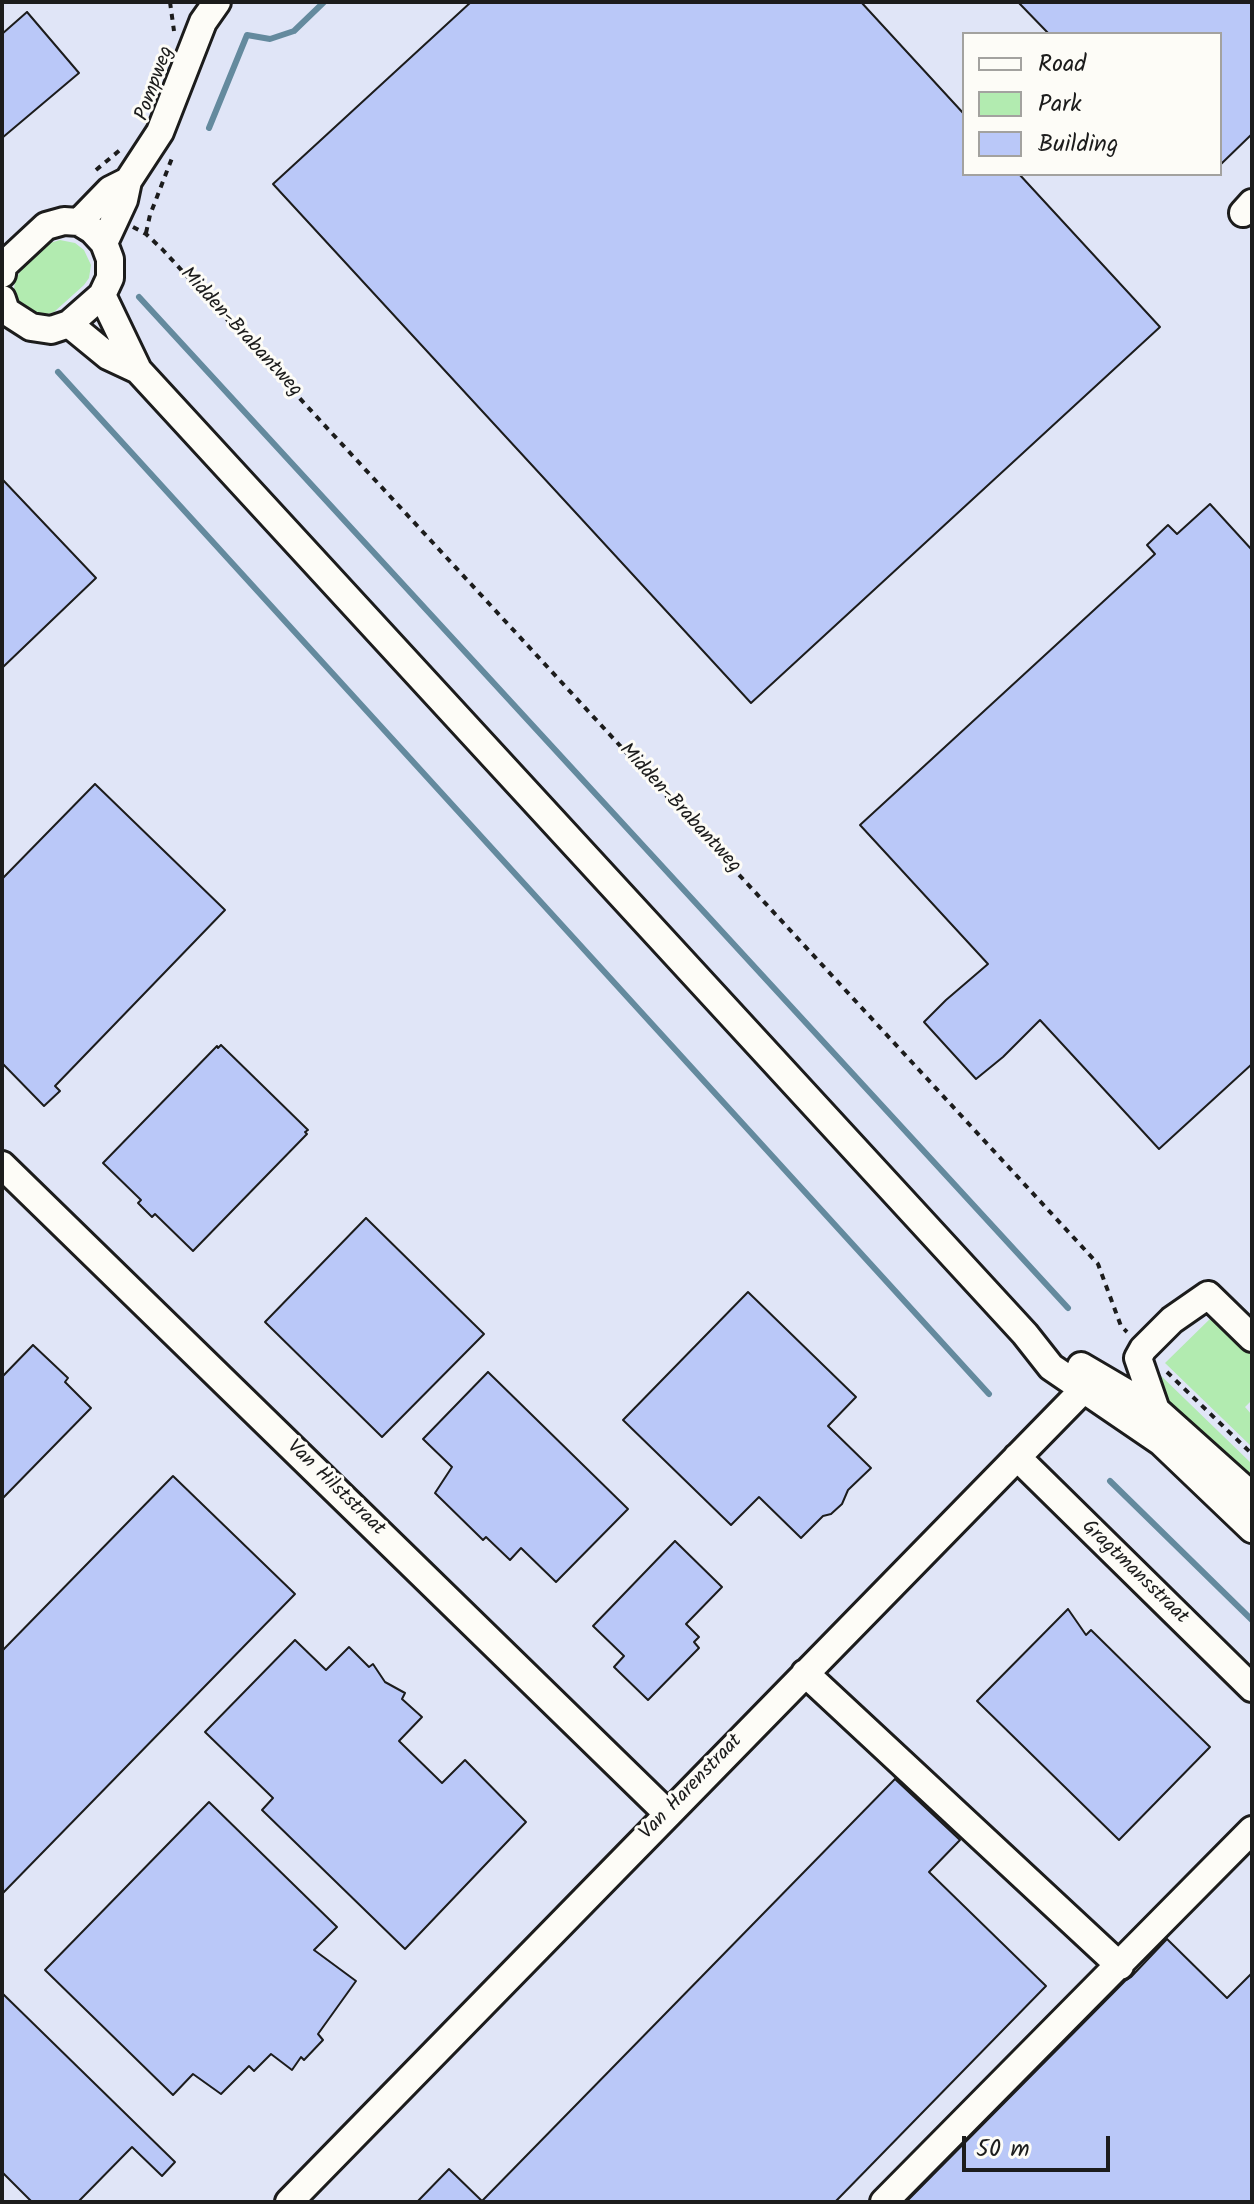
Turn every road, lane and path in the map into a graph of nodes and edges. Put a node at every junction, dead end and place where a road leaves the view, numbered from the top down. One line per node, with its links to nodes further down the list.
1 (170, 2): 3 (path, Pompweg)
2 (217, 2): 6 (street, Pompweg)
3 (174, 35)
4 (126, 145): 5 (path, Pompweg)
5 (95, 171)
6 (128, 181): 7 (street, Pompweg); 8 (street, Pompweg)
7 (116, 216): 9 (street, Pompweg); 18 (path, Midden-Brabantweg)
8 (79, 222): 9 (street); 10 (street)
9 (104, 243): 12 (street)
10 (13, 249): 11 (street)
11 (2, 274)
12 (102, 295): 14 (street); 15 (street)
13 (3, 306): 14 (street)
14 (69, 324): 15 (street)
15 (138, 370): 19 (street)
16 (2, 1165): 27 (street, Van Hilststraat)
17 (1252, 1338): 18 (street)
18 (1143, 1349): 20 (street); 21 (path, Midden-Brabantweg)
19 (1088, 1382): 20 (street); 22 (street, Van Harenstraat); 24 (street)
20 (1156, 1410): 23 (street)
21 (1252, 1454)
22 (1017, 1457): 25 (street, Van Harenstraat); 26 (street, Gragtmansstraat)
23 (1252, 1496)
24 (1252, 1529)
25 (805, 1673): 27 (street, Van Harenstraat); 29 (street)
26 (1252, 1688)
27 (667, 1813): 30 (street, Van Harenstraat)
28 (1252, 1830): 29 (street)
29 (1120, 1966): 31 (street)
30 (289, 2202)
31 (884, 2202)

